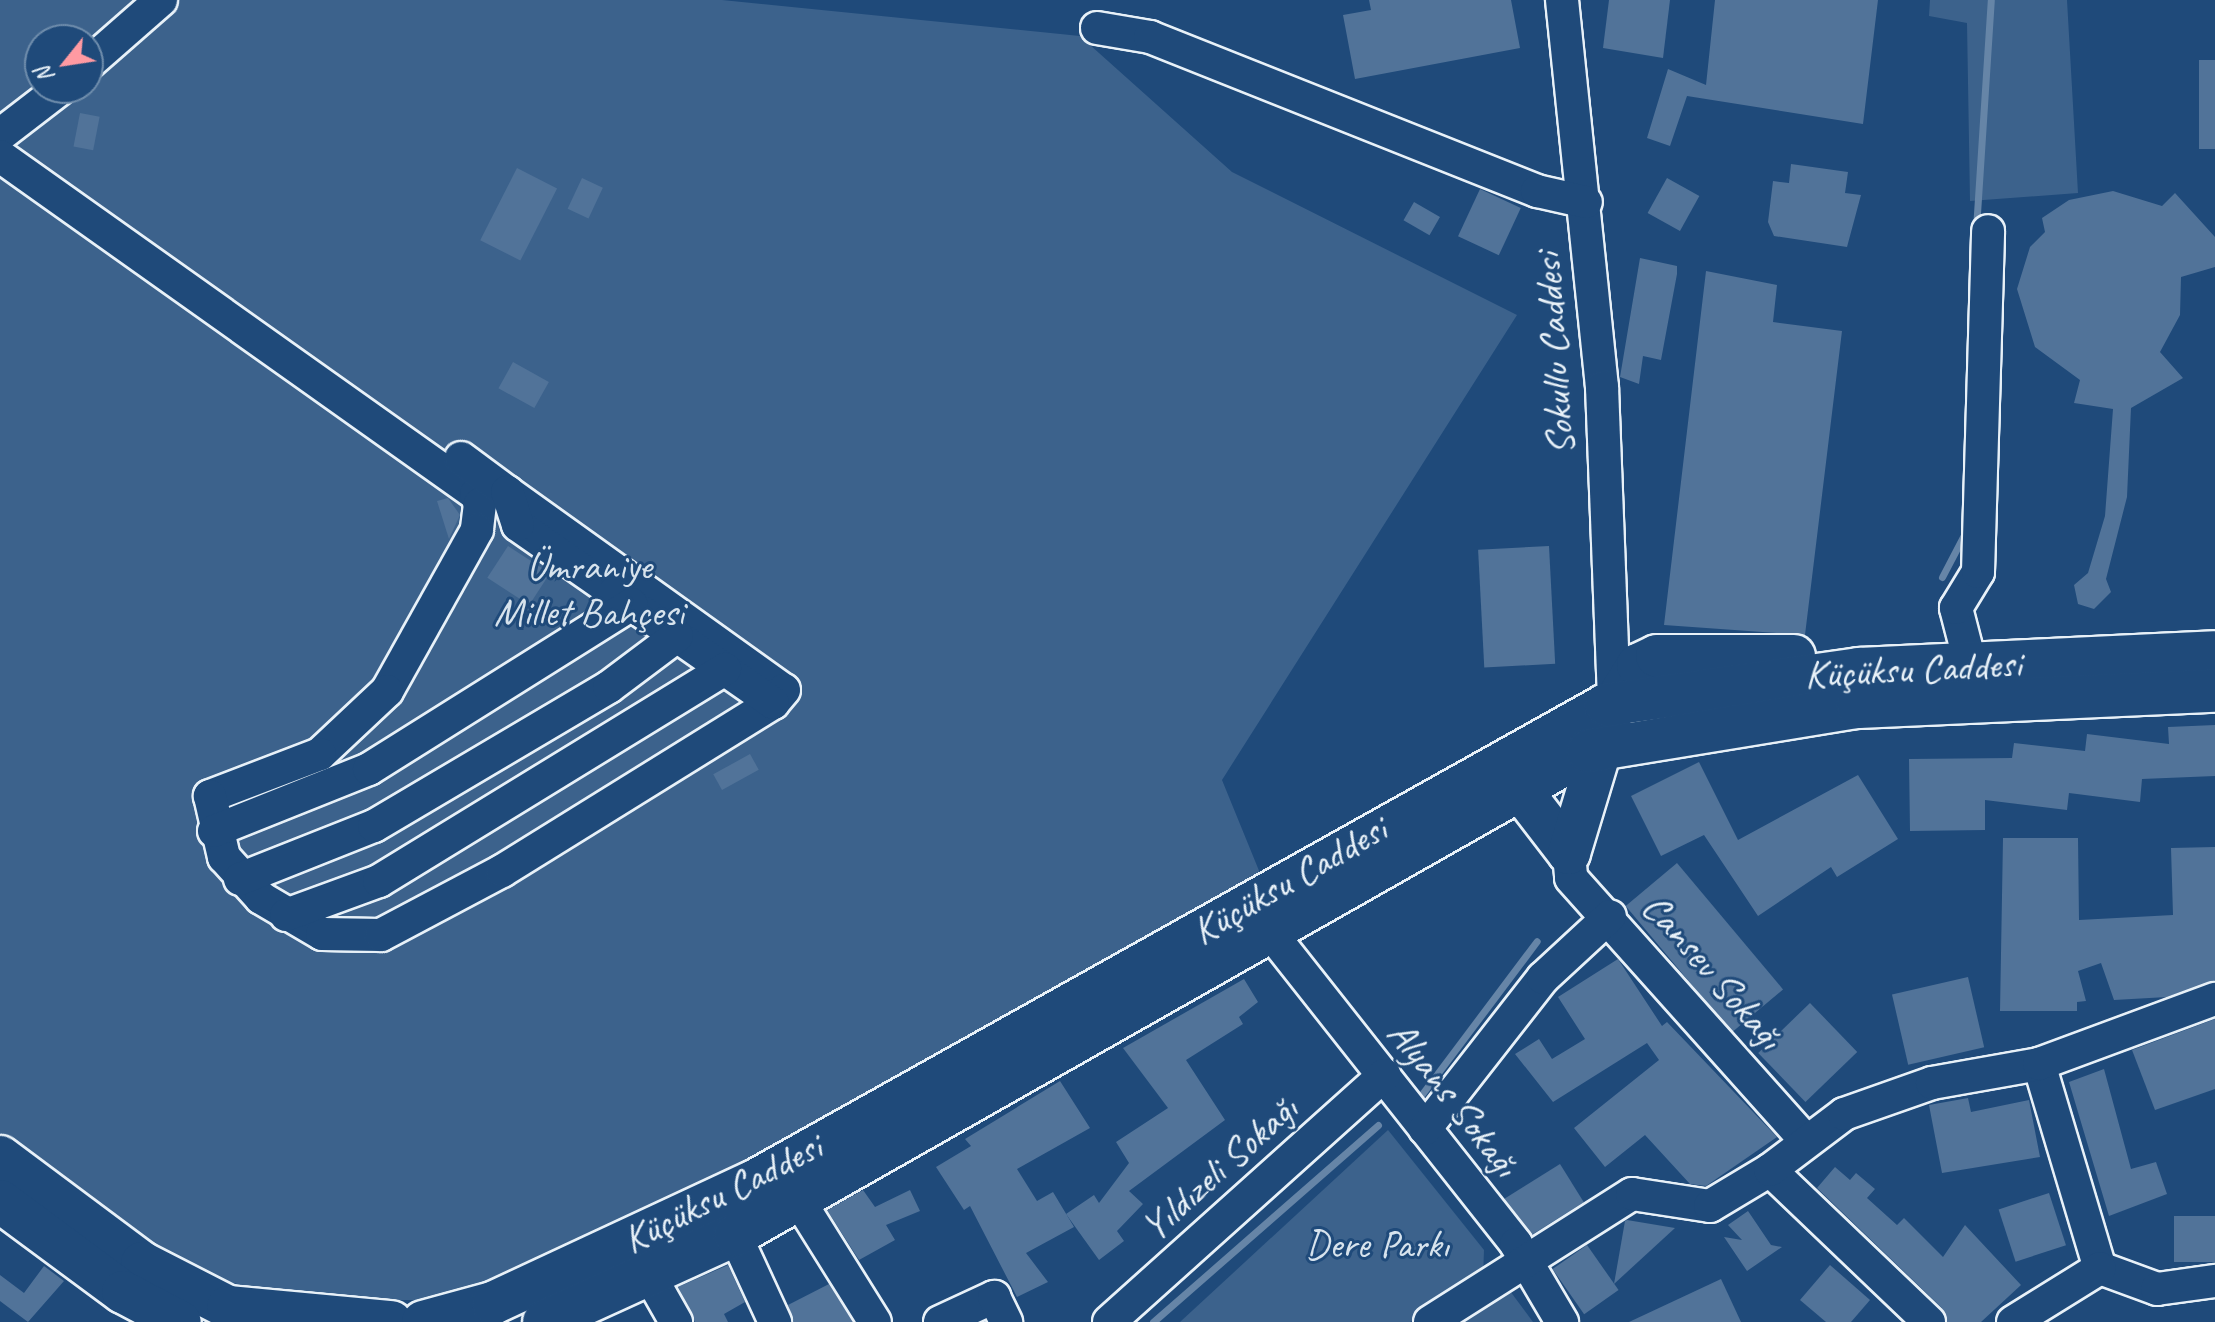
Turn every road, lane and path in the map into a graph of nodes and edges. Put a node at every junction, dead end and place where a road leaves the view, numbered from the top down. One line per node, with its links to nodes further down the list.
1 (161, 0): 4 (street)
2 (1562, 0): 7 (street, Sokullu Caddesi)
3 (1097, 28): 7 (street)
4 (104, 50)
5 (43, 104): 6 (street)
6 (1, 142): 9 (street); 22 (street)
7 (1586, 202): 11 (street, Sokullu Caddesi)
8 (1988, 231): 15 (street)
9 (507, 492): 10 (street); 19 (street)
10 (632, 604): 12 (street); 22 (street)
11 (1607, 615): 14 (street); 20 (street, Sokullu Caddesi)
12 (677, 636): 16 (street); 24 (street)
13 (2215, 652): 15 (main road, Küçüksu Caddesi)
14 (1657, 656): 17 (main road); 20 (main road)
15 (1971, 666): 17 (main road, Küçüksu Caddesi)
16 (725, 669): 19 (street); 25 (street)
17 (1859, 669): 20 (main road, Küçüksu Caddesi)
18 (2215, 691): 20 (main road, Küçüksu Caddesi)
19 (773, 703): 25 (street)
20 (1614, 730): 21 (main road, Küçüksu Caddesi); 23 (main road); 27 (main road, Küçüksu Caddesi)
21 (1519, 788): 23 (main road); 27 (main road, Küçüksu Caddesi)
22 (214, 831): 24 (street)
23 (1569, 853): 26 (street, Cansev Sokağı)
24 (240, 879): 25 (street)
25 (286, 915)
26 (1610, 916): 31 (street); 32 (street, Cansev Sokağı)
27 (1261, 917): 30 (street, Alyans Sokağı); 35 (main road, Küçüksu Caddesi); 45 (main road, Küçüksu Caddesi)
28 (2215, 999): 29 (street)
29 (2039, 1064): 32 (street); 39 (street)
30 (1384, 1075): 31 (street, Alyans Sokağı); 52 (street, Yıldızeli Sokağı)
31 (1425, 1129): 38 (street, Alyans Sokağı)
32 (1806, 1141): 34 (street)
33 (0, 1157): 44 (main road)
34 (1770, 1170): 38 (street); 42 (street)
35 (798, 1199): 37 (main road, Küçüksu Caddesi); 49 (street)
36 (0, 1201): 43 (main road)
37 (735, 1235): 40 (main road, Küçüksu Caddesi); 48 (street)
38 (1527, 1263): 53 (street); 54 (street, Alyans Sokağı)
39 (2100, 1268): 41 (street); 55 (street)
40 (650, 1276): 46 (main road, Küçüksu Caddesi); 47 (street)
41 (2215, 1281)
42 (1917, 1319)
43 (180, 1322)
44 (391, 1322)
45 (423, 1322)
46 (544, 1322)
47 (676, 1322)
48 (775, 1322)
49 (875, 1322)
50 (940, 1322): 51 (street)
51 (1006, 1322)
52 (1109, 1322)
53 (1430, 1322)
54 (1562, 1322)
55 (2013, 1322)

